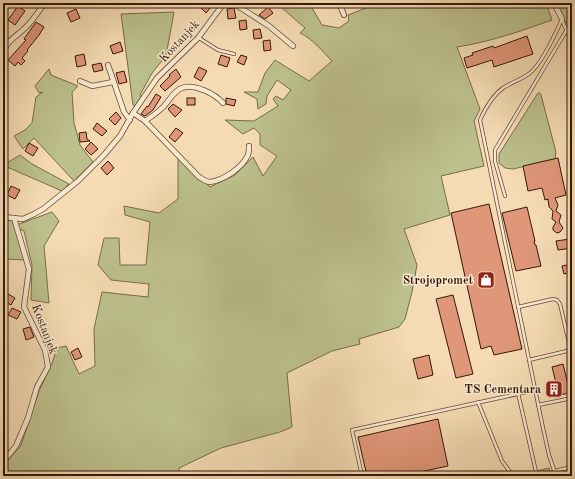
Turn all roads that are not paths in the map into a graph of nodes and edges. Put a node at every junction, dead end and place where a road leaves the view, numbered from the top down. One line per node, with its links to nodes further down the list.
1 (45, 3): 12 (street)
2 (224, 3): 9 (street, Kostanjek)
3 (233, 3): 11 (street)
4 (339, 3): 6 (street)
5 (554, 3): 7 (street)
6 (344, 15)
7 (562, 19): 8 (lane); 25 (lane)
8 (566, 31): 10 (lane); 22 (lane)
9 (198, 38): 13 (lane); 18 (street, Kostanjek)
10 (572, 43)
11 (293, 46)
12 (3, 52)
13 (234, 54)
14 (108, 64): 16 (street)
15 (80, 81): 16 (street)
16 (113, 82): 19 (street)
17 (223, 103): 20 (street)
18 (133, 113): 19 (street, Kostanjek); 20 (street)
19 (130, 120): 24 (street, Kostanjek)
20 (146, 121): 21 (street)
21 (249, 146)
22 (505, 196)
23 (3, 217): 24 (street, Kostanjek)
24 (14, 218): 32 (street, Kostanjek)
25 (518, 306): 26 (lane); 26 (lane)
26 (529, 360): 27 (lane)
27 (536, 390): 28 (lane); 31 (lane)
28 (518, 393): 30 (lane); 37 (lane)
29 (572, 398): 31 (lane)
30 (478, 402): 35 (lane); 36 (lane)
31 (538, 404): 34 (lane)
32 (3, 462)
33 (572, 467): 34 (lane)
34 (554, 471): 38 (lane)
35 (362, 476)
36 (513, 476)
37 (537, 476)
38 (556, 476)

